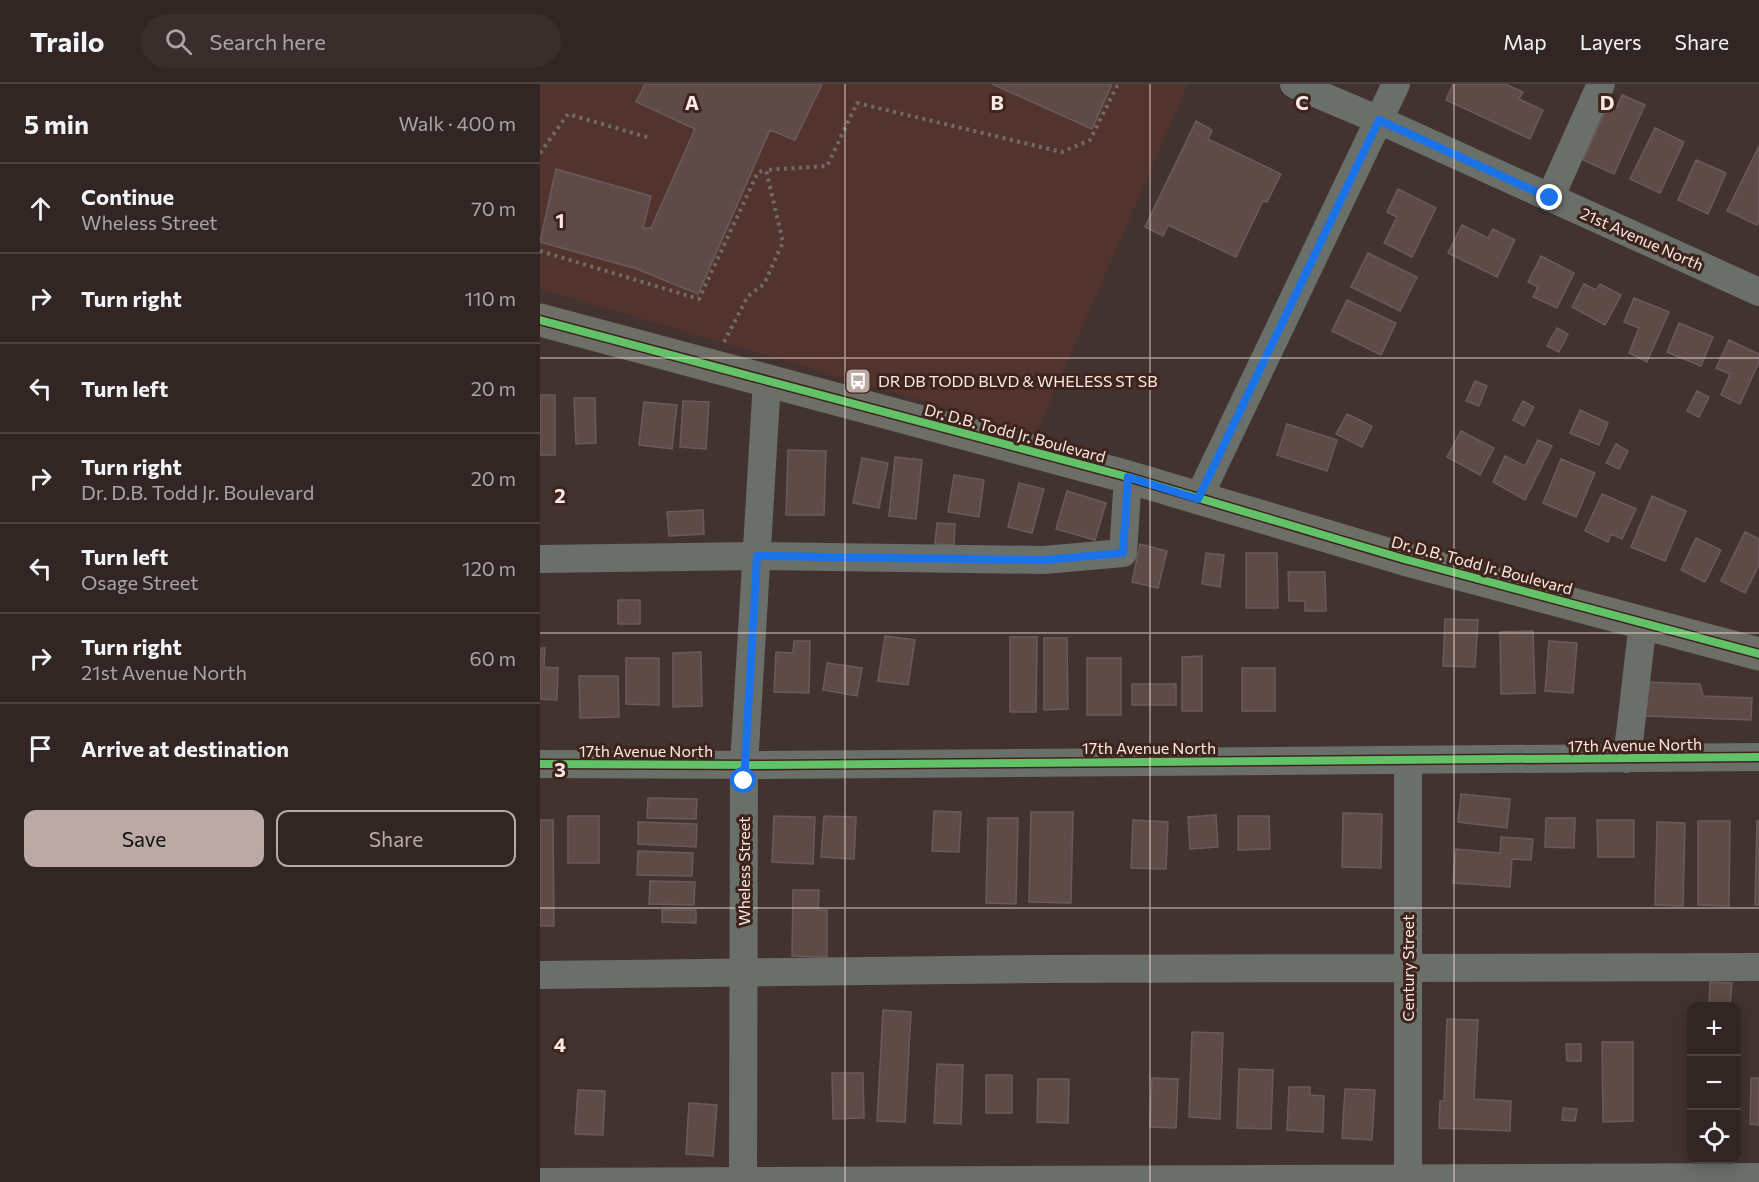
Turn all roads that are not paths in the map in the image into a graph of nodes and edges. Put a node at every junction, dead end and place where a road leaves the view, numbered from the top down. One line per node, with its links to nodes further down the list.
1 (1294, 84): 4 (street, 21st Avenue North)
2 (1396, 84): 4 (street)
3 (1601, 84): 5 (street)
4 (1379, 120): 5 (street, 21st Avenue North); 10 (street)
5 (1550, 198): 6 (street, 21st Avenue North)
6 (1759, 292)
7 (540, 320): 8 (main road, Dr. D.B. Todd Jr. Boulevard)
8 (767, 381): 9 (main road, Dr. D.B. Todd Jr. Boulevard); 11 (street, Wheless Street)
9 (1128, 477): 10 (main road, Dr. D.B. Todd Jr. Boulevard); 11 (street)
10 (1198, 499): 13 (main road, Dr. D.B. Todd Jr. Boulevard)
11 (757, 556): 12 (street); 19 (street, Wheless Street)
12 (540, 559)
13 (1643, 622): 14 (main road, Dr. D.B. Todd Jr. Boulevard); 16 (street)
14 (1759, 654)
15 (1759, 757): 16 (street, 17th Avenue North)
16 (1627, 759): 17 (street, 17th Avenue North)
17 (1408, 760): 19 (street, 17th Avenue North); 20 (street, Century Street)
18 (540, 764): 19 (street, 17th Avenue North)
19 (744, 765): 22 (street, Wheless Street)
20 (1408, 968): 21 (street); 22 (street); 24 (street, Century Street)
21 (1759, 968)
22 (743, 971): 23 (street); 26 (street, Wheless Street)
23 (540, 975)
24 (1408, 1177): 25 (street); 26 (street)
25 (1759, 1177)
26 (743, 1181): 27 (street)
27 (540, 1182)

